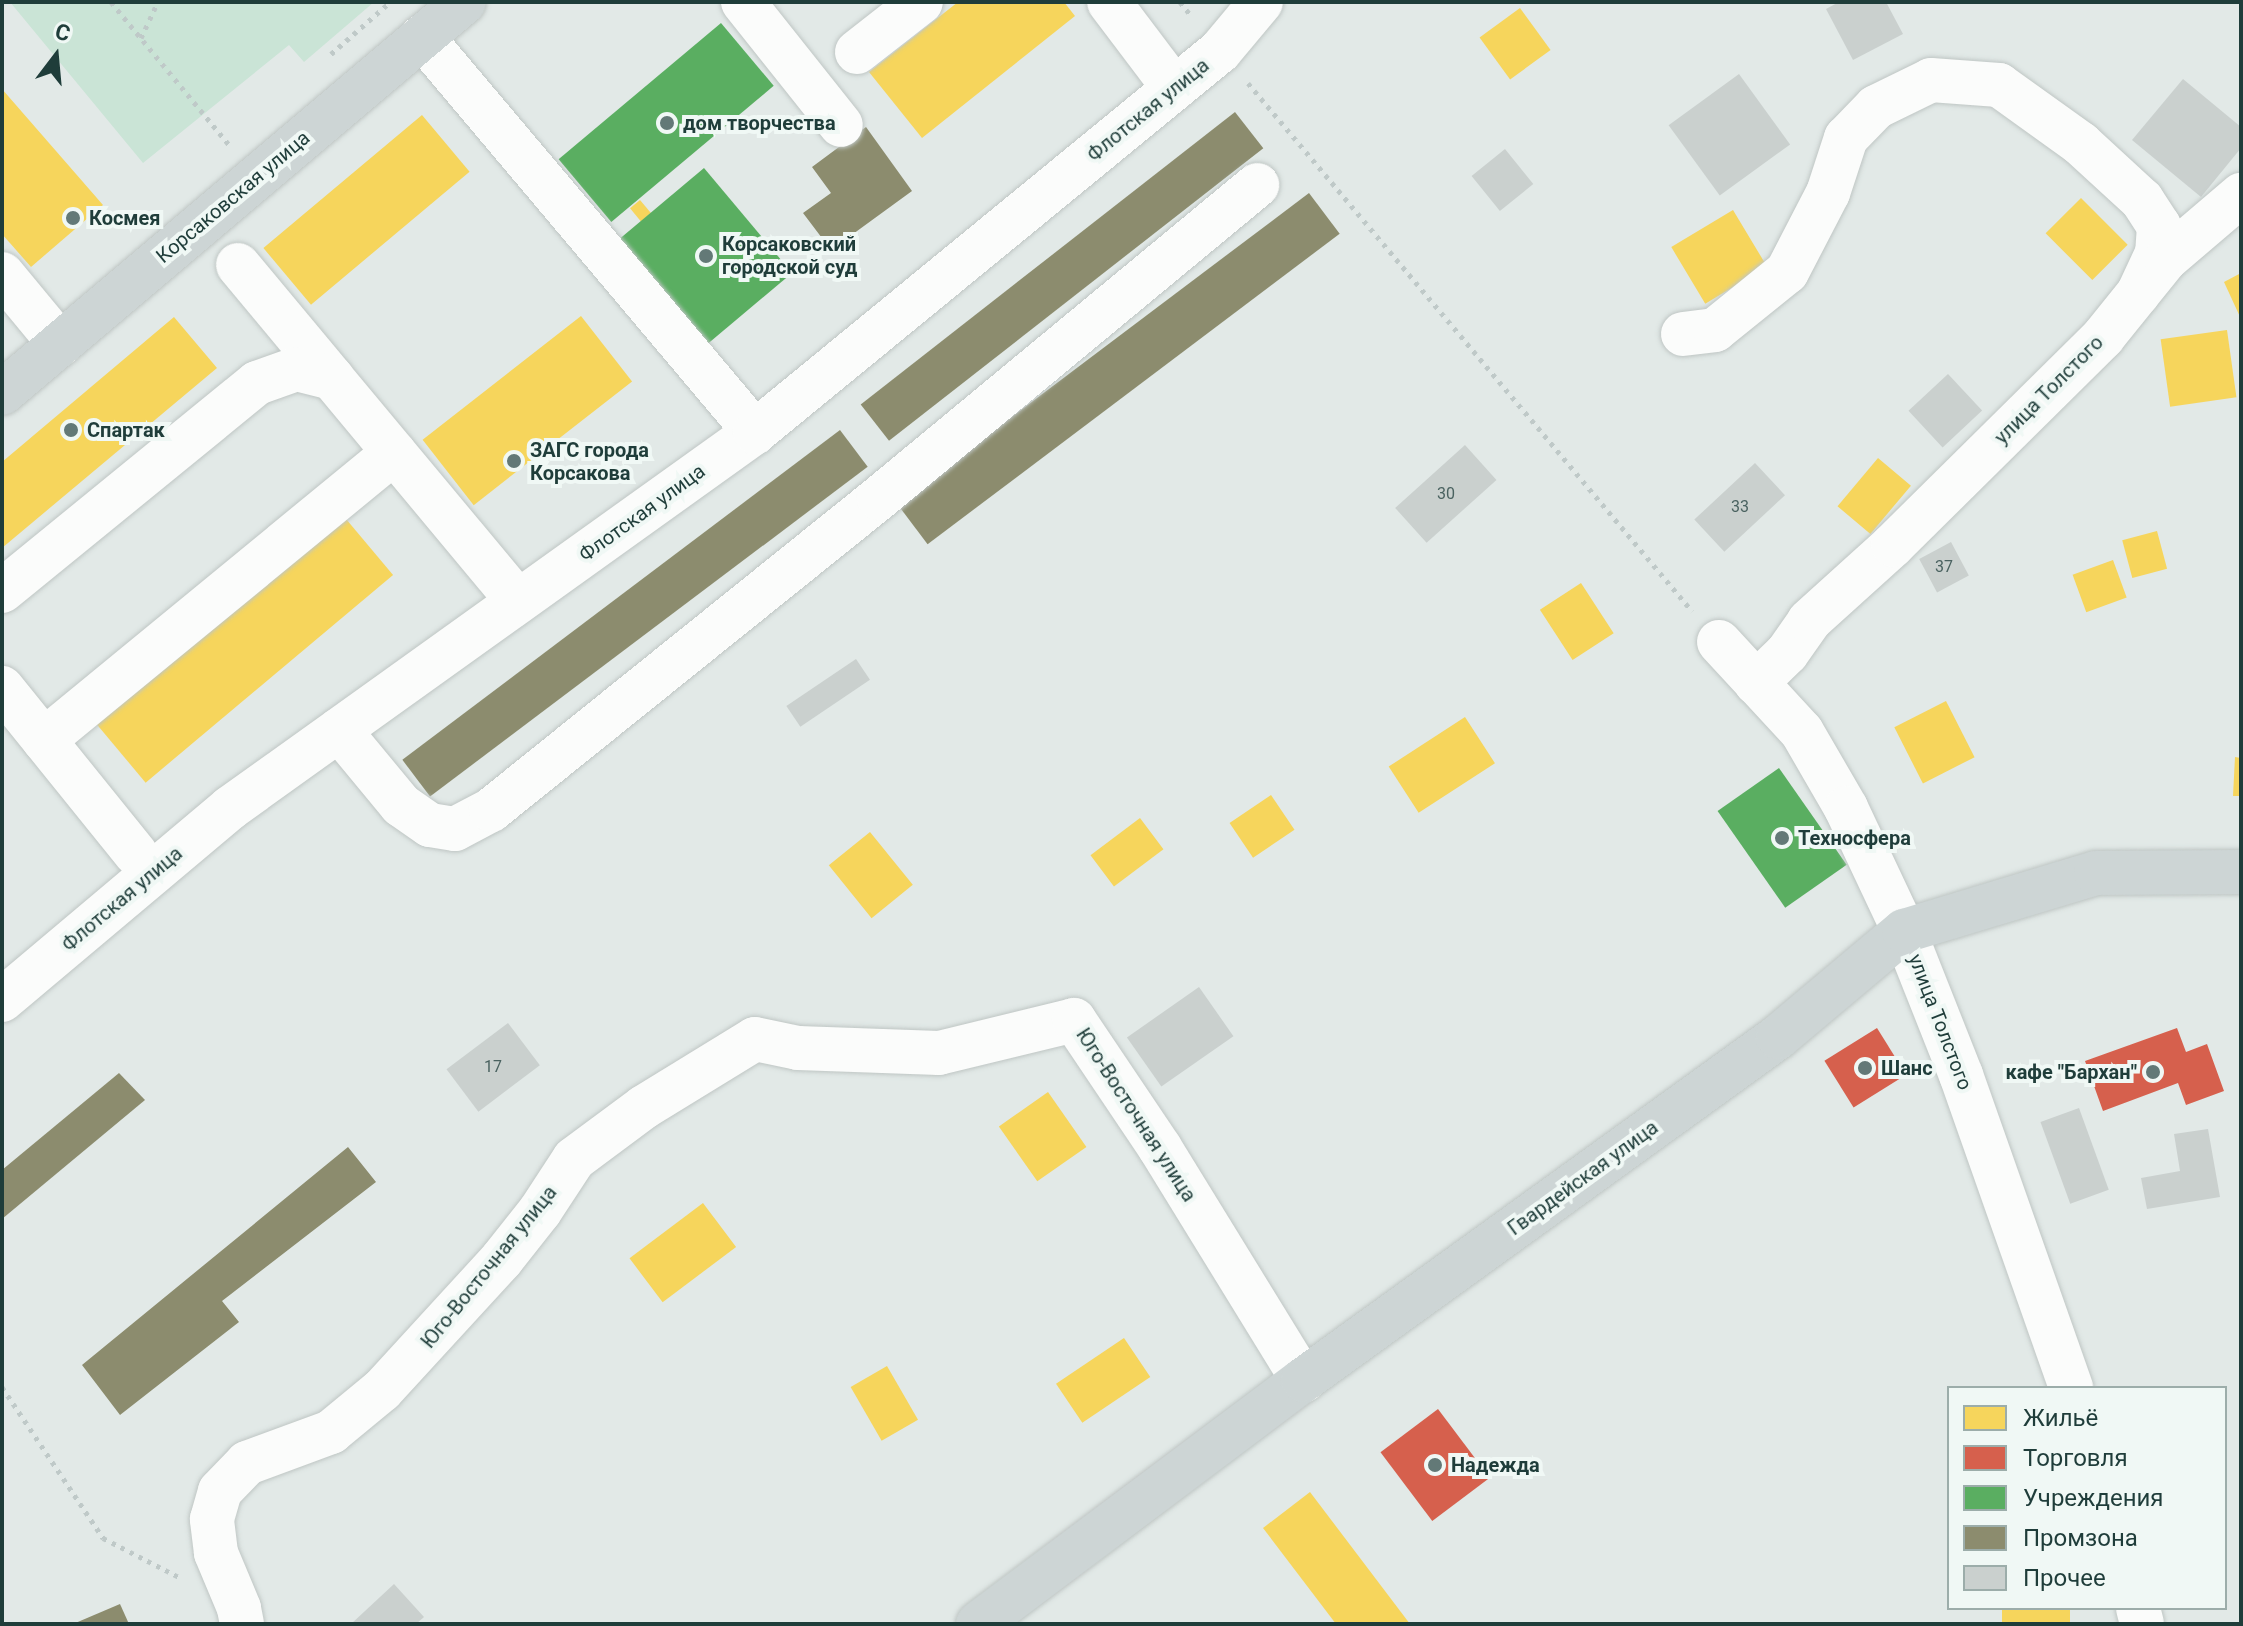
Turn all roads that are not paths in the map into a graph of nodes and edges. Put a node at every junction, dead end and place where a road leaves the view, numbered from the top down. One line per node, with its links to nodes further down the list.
1 (464, 2): 6 (main road, Корсаковская улица)
2 (743, 2): 9 (street)
3 (921, 2): 7 (street)
4 (1109, 2): 8 (street)
5 (1261, 2): 8 (street, Флотская улица)
6 (422, 37): 16 (main road, Корсаковская улица); 19 (street)
7 (857, 52)
8 (1174, 88): 19 (street, Флотская улица)
9 (841, 125)
10 (1257, 185): 26 (street)
11 (2241, 195): 14 (street, улица Толстого)
12 (238, 265): 17 (street)
13 (2, 274): 16 (street)
14 (2138, 294): 15 (street); 24 (street, улица Толстого)
15 (1683, 334)
16 (60, 344): 18 (main road, Корсаковская улица)
17 (332, 378): 20 (street); 21 (street)
18 (2, 393)
19 (755, 432): 22 (street, Флотская улица)
20 (394, 452): 22 (street); 27 (street)
21 (2, 591)
22 (518, 601): 26 (street, Флотская улица)
23 (1719, 642): 24 (street, улица Толстого)
24 (1756, 683): 30 (street, улица Толстого)
25 (2, 688): 27 (street)
26 (339, 730): 31 (street, Флотская улица)
27 (44, 740): 28 (street)
28 (136, 854)
29 (2241, 872): 30 (main road, Гвардейская улица)
30 (1904, 931): 32 (main road, Гвардейская улица); 33 (street, улица Толстого)
31 (2, 1000)
32 (1303, 1380): 34 (street, Юго-Восточная улица); 35 (main road, Гвардейская улица)
33 (2070, 1386)
34 (240, 1616)
35 (978, 1624)

